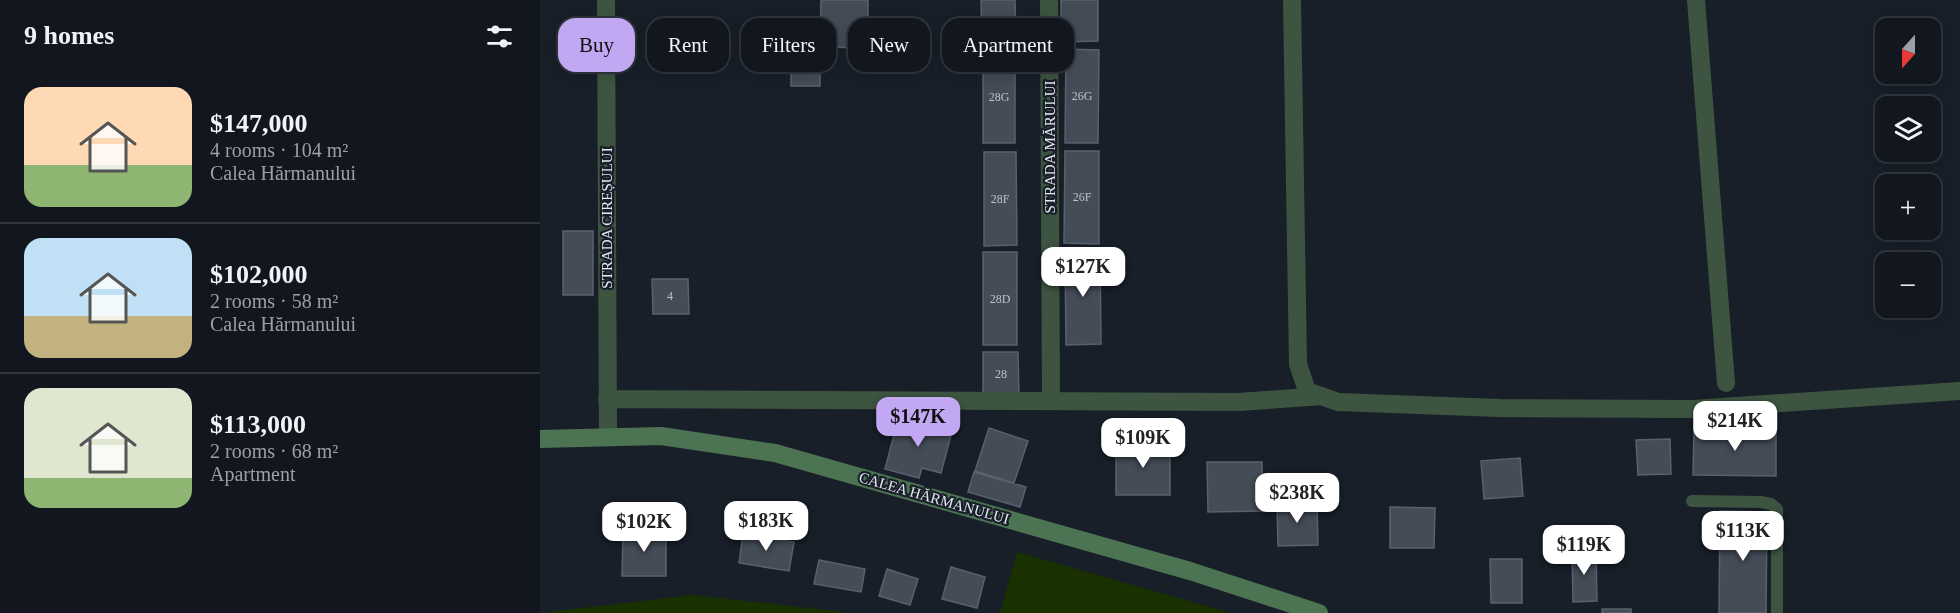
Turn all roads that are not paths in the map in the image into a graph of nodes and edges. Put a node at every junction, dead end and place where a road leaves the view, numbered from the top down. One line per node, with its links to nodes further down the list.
1 (606, 0): 8 (street, STRADA CIREȘULUI)
2 (1049, 0): 9 (street, STRADA MĂRULUI)
3 (1292, 0): 7 (street)
4 (1696, 0): 5 (street)
5 (1726, 383)
6 (1960, 391): 7 (street)
7 (1323, 396): 9 (street)
8 (608, 399): 9 (street); 10 (street, STRADA CIREȘULUI)
9 (1051, 401)
10 (608, 437): 11 (main road, CALEA HĂRMANULUI); 13 (main road, CALEA HĂRMANULUI)
11 (540, 439)
12 (1692, 501): 14 (lane)
13 (1319, 613)
14 (1777, 613)

